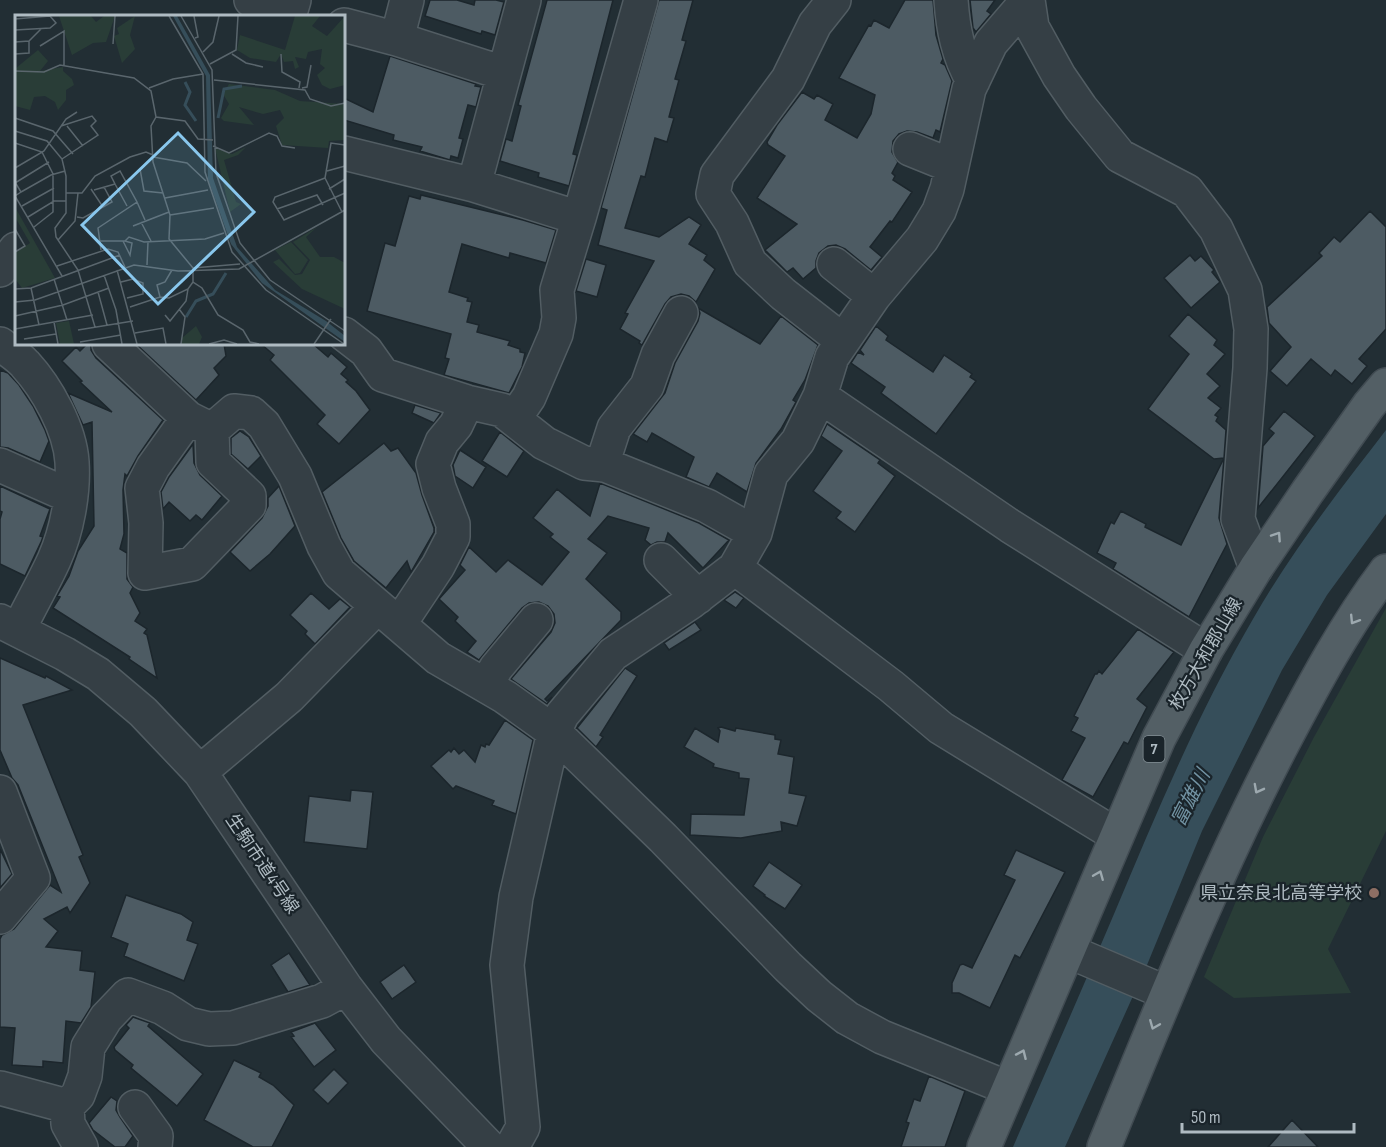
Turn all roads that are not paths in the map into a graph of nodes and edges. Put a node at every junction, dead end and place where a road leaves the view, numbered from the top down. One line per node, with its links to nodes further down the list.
1 (251, 0): 8 (street)
2 (407, 0): 10 (street)
3 (524, 0): 11 (street)
4 (641, 0): 17 (street)
5 (834, 0): 24 (street)
6 (951, 0): 12 (street)
7 (1028, 0): 12 (street); 37 (street)
8 (297, 11)
9 (345, 25): 10 (street)
10 (397, 39): 11 (street)
11 (503, 73): 16 (street)
12 (973, 81): 15 (street)
13 (909, 149): 15 (street)
14 (345, 153): 16 (street)
15 (952, 166): 21 (street)
16 (474, 185): 17 (street)
17 (579, 218): 30 (street)
18 (15, 250): 20 (street)
19 (834, 264): 21 (street)
20 (0, 270)
21 (874, 296): 24 (street)
22 (681, 313): 32 (street)
23 (345, 335): 29 (street)
24 (842, 340): 28 (street)
25 (0, 344): 33 (street)
26 (110, 345): 40 (street)
27 (1386, 385): 37 (main road, 枚方大和郡山線 / 7, one-way to 27)
28 (820, 396): 34 (street); 43 (street)
29 (467, 402): 30 (street); 40 (street)
30 (514, 419): 32 (street)
31 (0, 465): 33 (street)
32 (602, 465): 34 (street)
33 (70, 496): 42 (street)
34 (754, 533): 36 (street)
35 (661, 560): 39 (street)
36 (735, 568): 39 (street); 48 (street)
37 (1256, 568): 43 (main road, 枚方大和郡山線 / 7)
38 (1386, 571): 52 (main road, one-way to 52)
39 (698, 597): 45 (street)
40 (389, 615): 44 (street); 46 (street)
41 (536, 620): 44 (street)
42 (9, 625): 46 (street, 生駒市道4号線)
43 (1206, 650): 48 (main road, 枚方大和郡山線 / 7)
44 (486, 685): 45 (street)
45 (554, 732): 54 (street); 57 (street)
46 (200, 772): 51 (street, 生駒市道4号線)
47 (0, 792): 49 (street)
48 (1116, 835): 50 (main road, 枚方大和郡山線 / 7, one-way to 48)
49 (0, 917)
50 (1068, 951): 52 (street); 54 (main road, 枚方大和郡山線 / 7, one-way to 50)
51 (346, 988): 56 (street); 59 (street, 生駒市道4号線)
52 (1167, 993): 61 (main road, one-way to 61)
53 (0, 1088): 56 (street)
54 (1008, 1088): 60 (main road, 枚方大和郡山線 / 7)
55 (135, 1107): 58 (street)
56 (67, 1131)
57 (527, 1140)
58 (156, 1147)
59 (489, 1147)
60 (984, 1147)
61 (1104, 1147)

